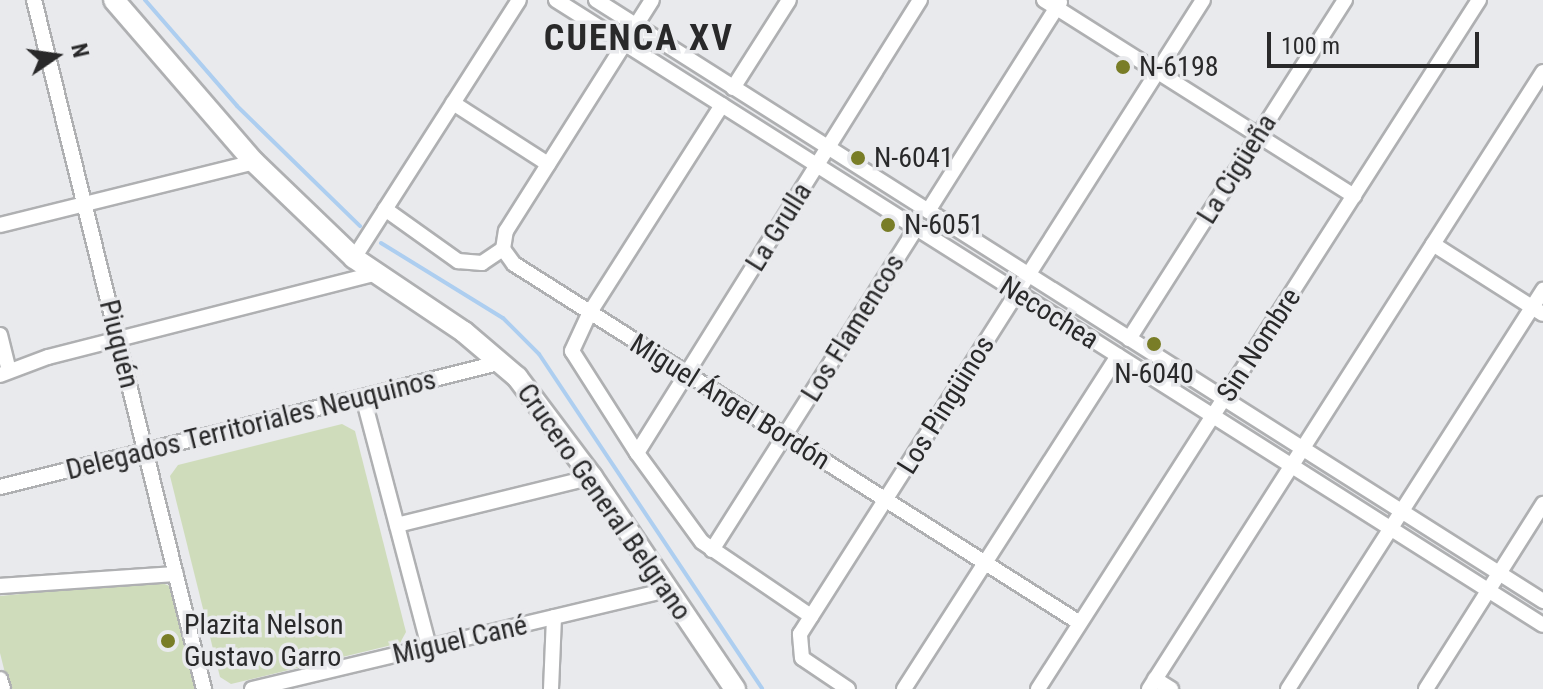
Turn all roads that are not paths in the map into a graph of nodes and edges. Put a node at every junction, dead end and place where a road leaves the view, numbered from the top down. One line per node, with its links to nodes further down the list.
1 (34, 0): 26 (street, Piuquén)
2 (114, 0): 22 (street, Crucero General Belgrano)
3 (519, 0): 18 (street)
4 (556, 0): 14 (street, Necochea)
5 (596, 0): 13 (street, Necochea)
6 (652, 0): 13 (street)
7 (789, 0): 17 (street)
8 (920, 0): 21 (street, La Grulla)
9 (1203, 0): 15 (street, Los Pingüinos)
10 (1345, 0): 20 (street, La Cigüeña)
11 (1479, 0): 25 (street, Sin Nombre)
12 (1054, 3): 15 (street); 28 (street)
13 (636, 25): 14 (street); 17 (street, Necochea)
14 (624, 44): 19 (street, Necochea); 23 (street)
15 (1158, 72): 20 (street); 35 (street, Los Pingüinos)
16 (1543, 72): 31 (street)
17 (733, 88): 21 (street, Necochea)
18 (453, 103): 23 (street); 27 (street)
19 (722, 105): 24 (street, Necochea); 39 (street)
20 (1258, 136): 25 (street); 42 (street, La Cigüeña)
21 (828, 148): 24 (street, La Grulla); 28 (street, Necochea)
22 (254, 162): 26 (street); 33 (street, Crucero General Belgrano)
23 (548, 164): 32 (street)
24 (817, 166): 30 (street, Necochea); 46 (street, La Grulla)
25 (1354, 196): 48 (street, Sin Nombre)
26 (84, 204): 29 (street); 41 (street, Piuquén)
27 (385, 209): 32 (street); 33 (street)
28 (928, 211): 35 (street, Necochea)
29 (0, 225)
30 (916, 228): 37 (street, Necochea); 50 (street, Los Flamencos)
31 (1433, 244): 38 (street); 51 (street)
32 (503, 249): 39 (street, Miguel Ángel Bordón)
33 (354, 258): 34 (street, Crucero General Belgrano)
34 (374, 274): 41 (street); 44 (street, Crucero General Belgrano)
35 (1028, 275): 37 (street, Los Pingüinos); 42 (street, Necochea)
36 (1543, 290): 38 (street)
37 (1017, 293): 43 (street, Necochea); 57 (street, Los Pingüinos)
38 (1537, 311): 59 (street)
39 (590, 312): 46 (street, Miguel Ángel Bordón); 53 (street)
40 (0, 335): 45 (street)
41 (118, 338): 45 (street); 52 (street, Piuquén)
42 (1129, 339): 48 (street, Necochea)
43 (1118, 356): 49 (street, Necochea); 63 (street)
44 (502, 362): 47 (street, Delegados Territoriales Neuquinos); 55 (street, Crucero General Belgrano)
45 (4, 372)
46 (687, 374): 50 (street, Miguel Ángel Bordón); 53 (street, La Grulla)
47 (363, 397): 52 (street, Delegados Territoriales Neuquinos); 60 (street)
48 (1224, 399): 49 (street, Sin Nombre); 51 (street, Necochea)
49 (1213, 416): 54 (street, Necochea); 72 (street, Sin Nombre)
50 (784, 436): 57 (street, Miguel Ángel Bordón); 62 (street, Los Flamencos)
51 (1302, 448): 54 (street); 59 (street, Necochea)
52 (146, 451): 56 (street, Delegados Territoriales Neuquinos); 64 (street, Piuquén)
53 (637, 453): 62 (street)
54 (1291, 466): 61 (street, Necochea); 77 (street)
55 (592, 477): 60 (street); 67 (street, Crucero General Belgrano)
56 (0, 487)
57 (885, 500): 63 (street, Miguel Ángel Bordón); 70 (street, Los Pingüinos)
58 (1543, 504): 65 (street)
59 (1402, 511): 61 (street); 65 (street, Necochea)
60 (397, 525): 74 (street)
61 (1390, 529): 68 (street, Necochea); 87 (street)
62 (712, 550): 70 (street)
63 (985, 564): 72 (street, Miguel Ángel Bordón); 84 (street)
64 (176, 574): 66 (street); 79 (street, Piuquén)
65 (1499, 574): 68 (street); 69 (street, Necochea)
66 (0, 586)
67 (667, 590): 71 (street, Miguel Cané); 82 (street, Crucero General Belgrano)
68 (1488, 591): 73 (street, Necochea); 88 (street)
69 (1543, 601)
70 (811, 616): 83 (street, Los Pingüinos)
71 (554, 617): 74 (street, Miguel Cané); 81 (street)
72 (1080, 623): 85 (street, Sin Nombre)
73 (1543, 625)
74 (429, 647): 76 (street, Miguel Cané)
75 (0, 679): 78 (street)
76 (313, 682): 80 (street, Miguel Cané)
77 (1152, 684): 86 (street)
78 (3, 689)
79 (204, 689)
80 (252, 689)
81 (551, 689)
82 (735, 689)
83 (848, 689)
84 (904, 689)
85 (1038, 689)
86 (1171, 689)
87 (1288, 689)
88 (1426, 689)

